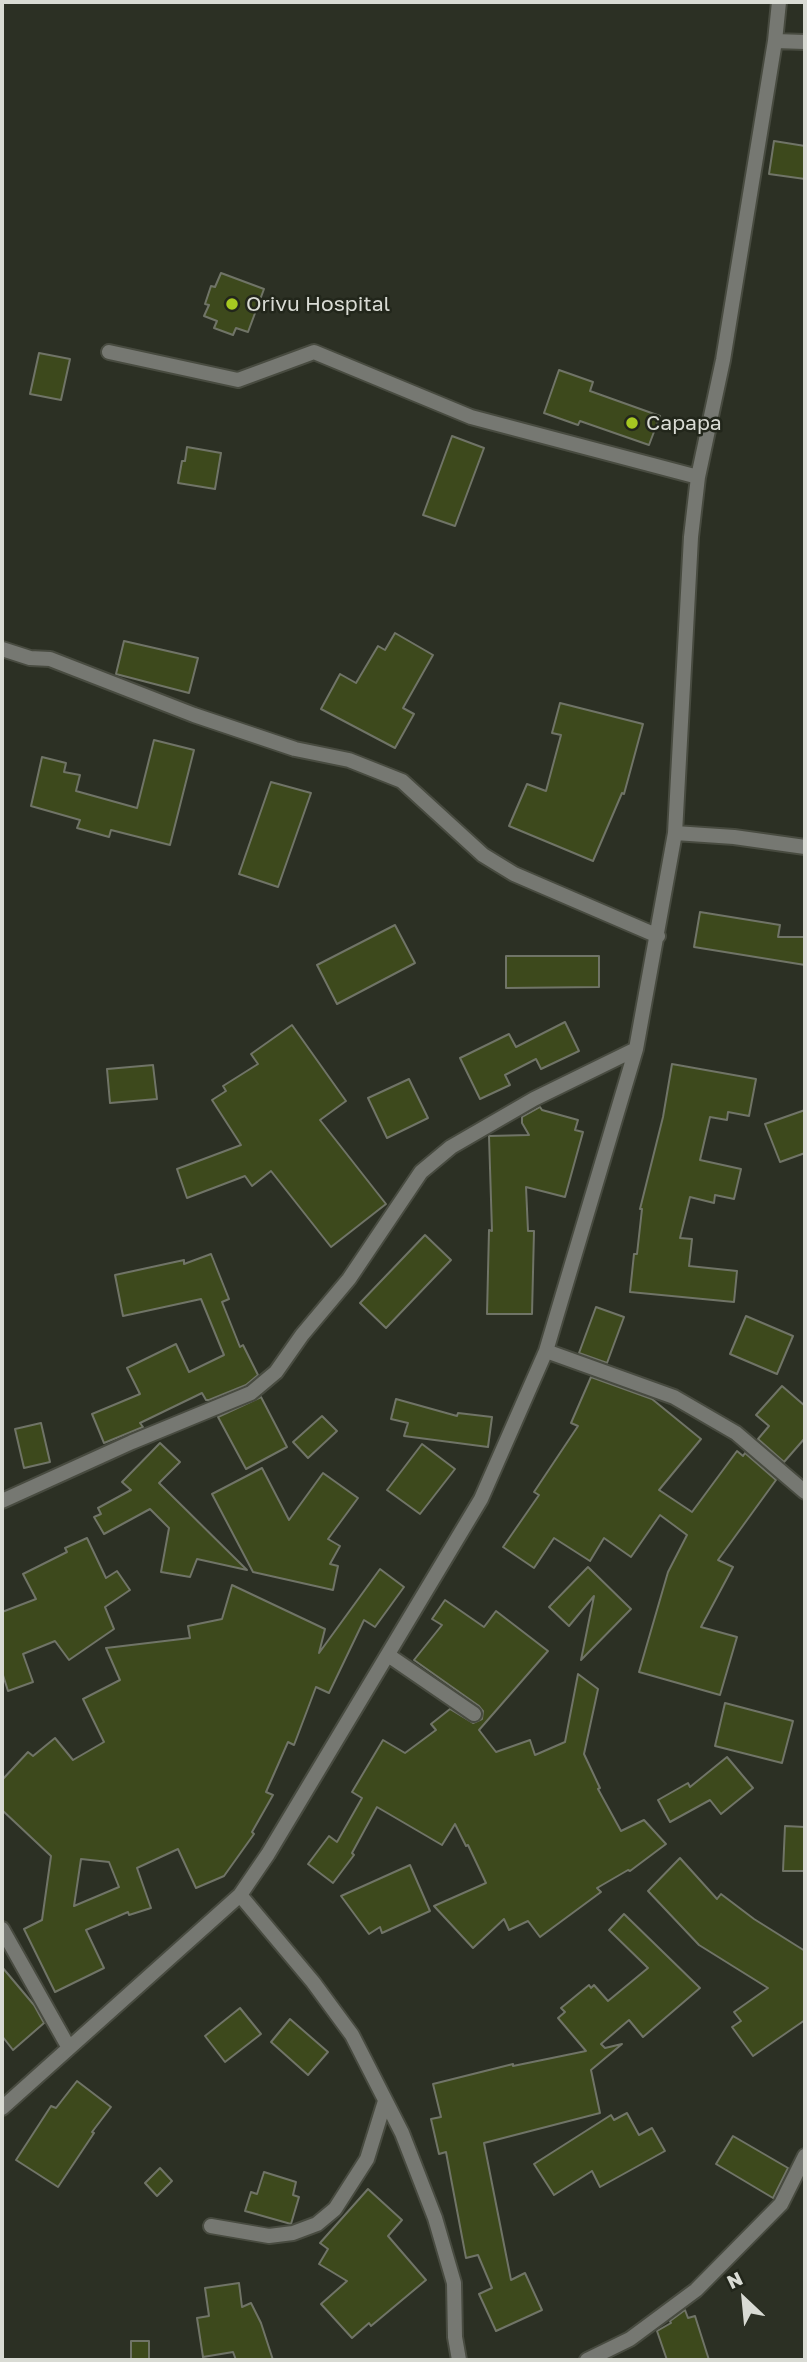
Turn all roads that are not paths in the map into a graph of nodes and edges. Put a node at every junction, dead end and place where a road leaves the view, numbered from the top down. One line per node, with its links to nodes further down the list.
1 (779, 2): 2 (street)
2 (775, 41): 3 (street); 5 (street)
3 (805, 42)
4 (108, 352): 5 (street)
5 (698, 477): 7 (street)
6 (2, 649): 9 (street)
7 (675, 833): 8 (street); 9 (street)
8 (805, 847)
9 (658, 936): 10 (street)
10 (636, 1049): 11 (street); 13 (street)
11 (546, 1351): 12 (street); 14 (street)
12 (805, 1492)
13 (2, 1501)
14 (388, 1655): 15 (street); 16 (street)
15 (474, 1714)
16 (240, 1895): 18 (street); 19 (street)
17 (2, 1929): 18 (street)
18 (69, 2048): 20 (street)
19 (385, 2101): 22 (street); 23 (street)
20 (2, 2108)
21 (805, 2156): 24 (street)
22 (211, 2226)
23 (459, 2360)
24 (587, 2360)

